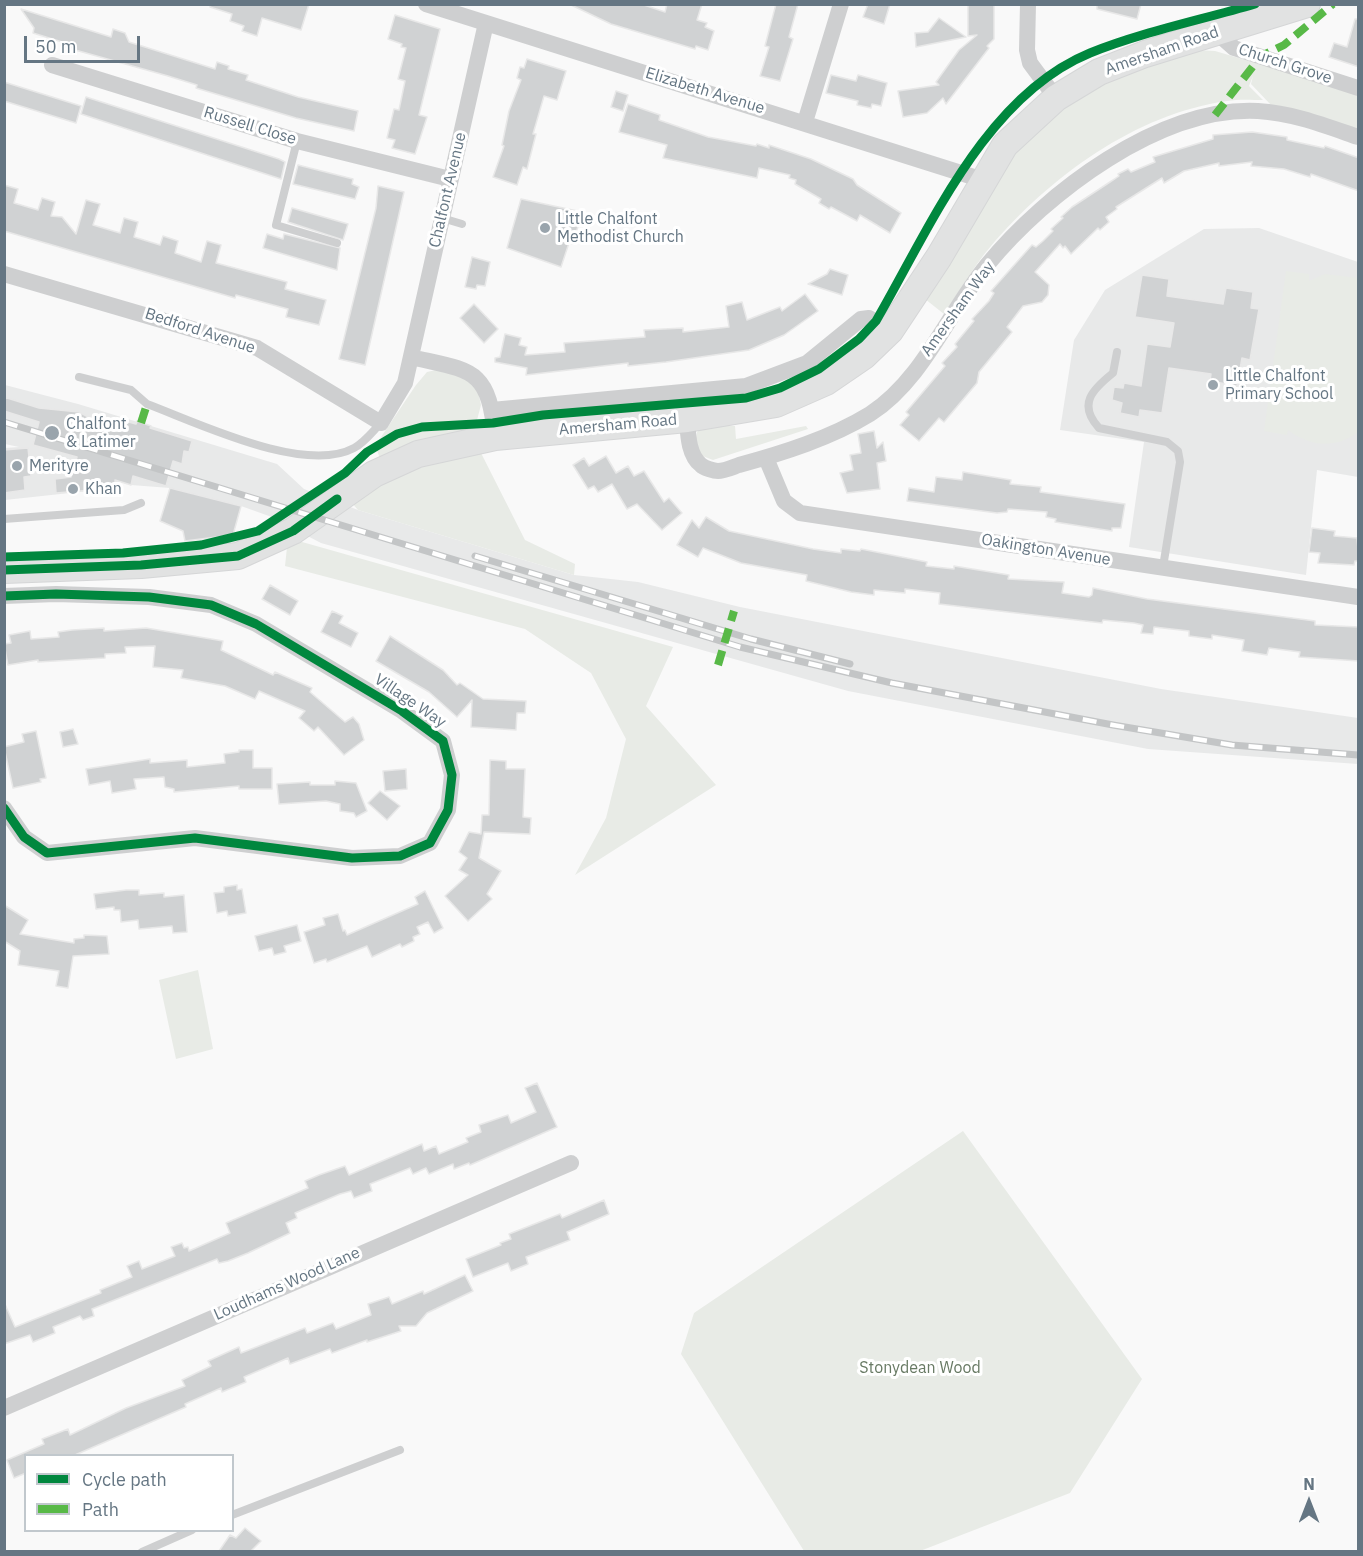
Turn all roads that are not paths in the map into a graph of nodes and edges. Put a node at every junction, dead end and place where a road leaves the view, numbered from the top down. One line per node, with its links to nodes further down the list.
1 (426, 4): 5 (street, Elizabeth Avenue)
2 (841, 4): 10 (street)
3 (1028, 4): 9 (street)
4 (1307, 4): 6 (main road, Amersham Road)
5 (486, 23): 10 (street, Elizabeth Avenue); 13 (street, Chalfont Avenue)
6 (1216, 32): 8 (street, Church Grove); 9 (main road, Amersham Road)
7 (52, 65): 12 (street, Russell Close)
8 (1359, 88)
9 (1056, 98): 14 (main road, Amersham Road)
10 (805, 122): 14 (street, Elizabeth Avenue)
11 (1359, 137): 27 (street, Amersham Way)
12 (297, 141): 13 (street, Russell Close); 17 (lane)
13 (450, 179): 15 (street, Chalfont Avenue)
14 (983, 180): 19 (main road, Amersham Road)
15 (442, 218): 16 (lane); 21 (street, Chalfont Avenue)
16 (462, 224)
17 (337, 243)
18 (4, 274): 25 (street, Bedford Avenue)
19 (890, 330): 23 (street, Amersham Road); 24 (main road, Amersham Road)
20 (1117, 352): 30 (lane)
21 (411, 357): 23 (street); 25 (street, Chalfont Avenue)
22 (79, 377): 25 (lane)
23 (492, 410): 26 (street)
24 (687, 419): 26 (main road, Amersham Road); 27 (street, Amersham Way)
25 (381, 423)
26 (495, 437): 31 (main road, Amersham Road)
27 (766, 458): 30 (street, Oakington Avenue)
28 (141, 503): 29 (lane)
29 (4, 519)
30 (1163, 567): 33 (street, Oakington Avenue)
31 (4, 570)
32 (4, 596): 34 (street, Village Way)
33 (1359, 597)
34 (4, 808)
35 (571, 1163): 36 (street, Loudhams Wood Lane)
36 (4, 1408)
37 (400, 1450): 38 (lane)
38 (234, 1514)
39 (187, 1532): 40 (lane)
40 (142, 1551)

